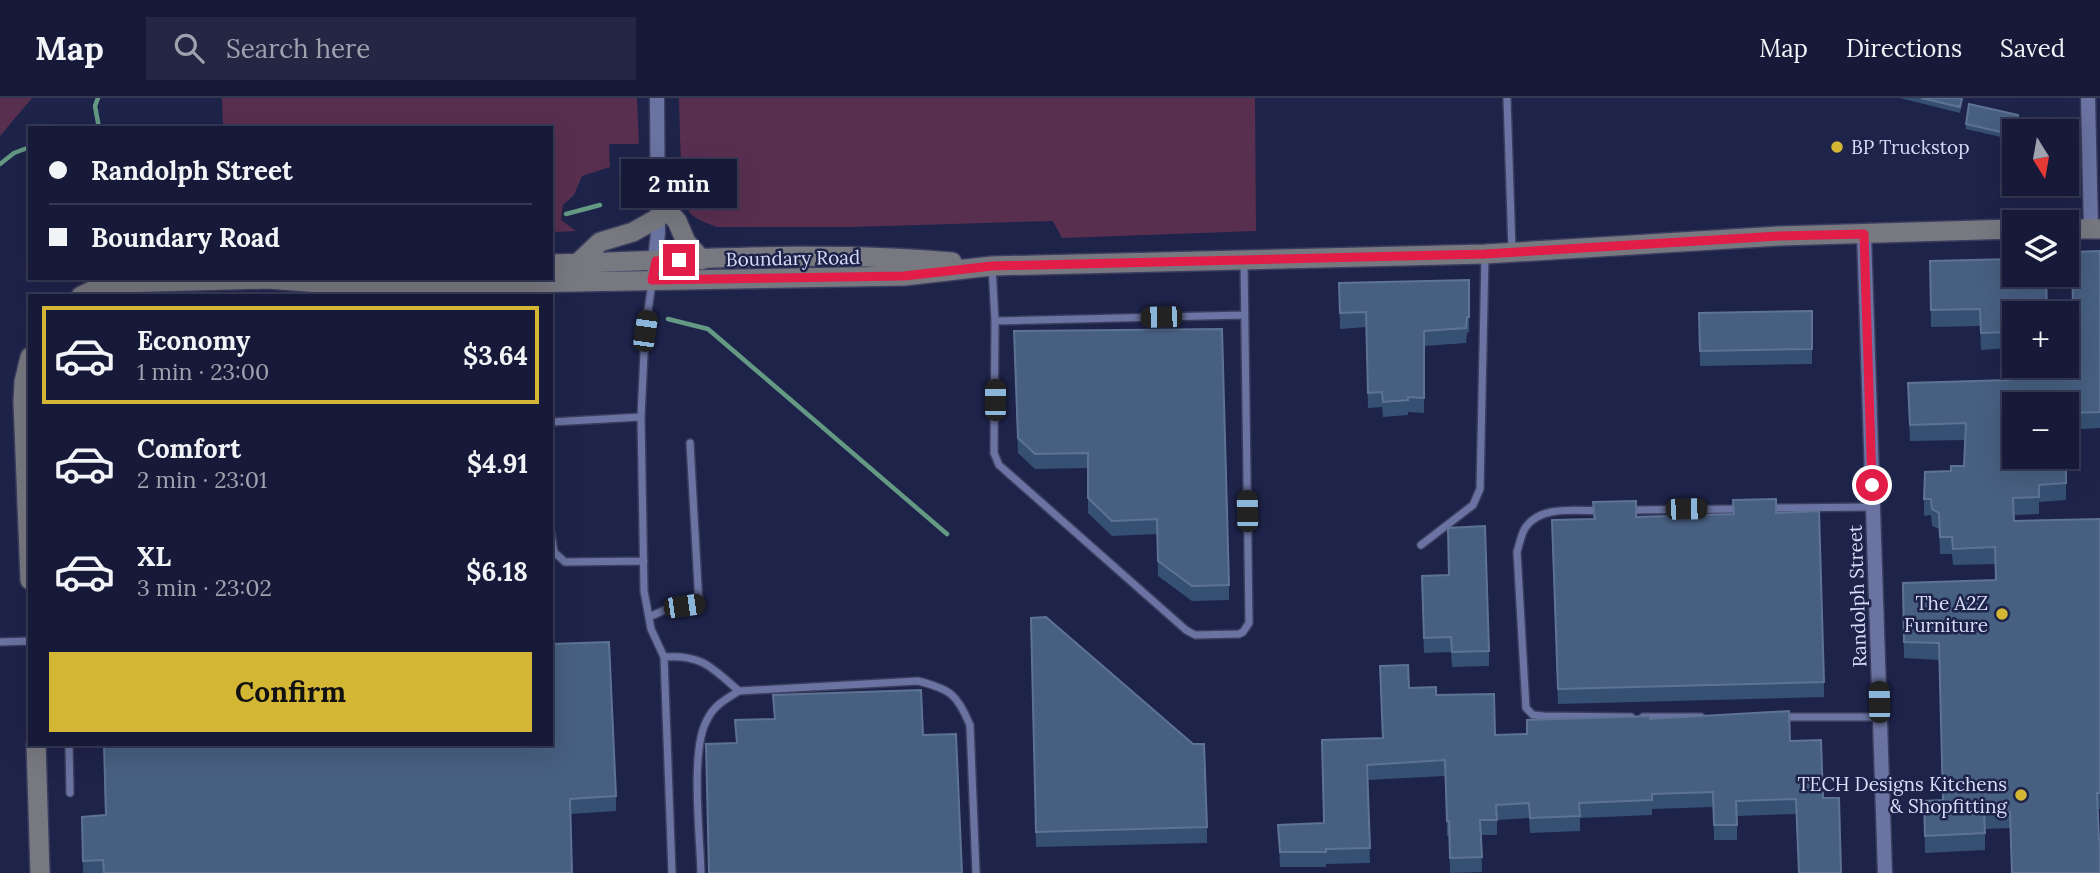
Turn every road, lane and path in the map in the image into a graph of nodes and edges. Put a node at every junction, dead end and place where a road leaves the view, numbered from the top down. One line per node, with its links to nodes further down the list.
1 (657, 98): 4 (street)
2 (1507, 98): 8 (lane)
3 (2088, 98): 6 (street)
4 (658, 210): 11 (main road); 12 (main road); 15 (street)
5 (2002, 229): 7 (main road, Boundary Road)
6 (2096, 229)
7 (1864, 234): 8 (main road, Boundary Road); 27 (street, Randolph Street)
8 (1512, 252): 9 (main road, Boundary Road)
9 (1485, 254): 10 (main road, Boundary Road); 33 (lane)
10 (1244, 259): 14 (main road, Boundary Road); 21 (lane)
11 (702, 260): 14 (main road, Boundary Road); 15 (main road, Boundary Road)
12 (578, 263): 13 (main road, Boundary Road); 15 (main road, Boundary Road)
13 (553, 264)
14 (992, 266): 15 (main road, Boundary Road); 22 (lane)
15 (654, 270): 16 (main road, Boundary Road); 24 (lane)
16 (553, 275)
17 (234, 280): 20 (main road, Boundary Road)
18 (284, 280): 19 (main road, Boundary Road)
19 (469, 280)
20 (85, 294)
21 (1244, 315): 22 (lane); 22 (lane)
22 (995, 321)
23 (28, 365): 32 (main road)
24 (641, 417): 25 (lane); 35 (lane)
25 (553, 422)
26 (690, 443): 36 (lane)
27 (1873, 507): 28 (lane); 43 (street, Randolph Street)
28 (1761, 508)
29 (1748, 509): 31 (lane)
30 (1608, 510): 41 (lane)
31 (1622, 510)
32 (28, 529)
33 (1422, 545)
34 (553, 546): 35 (lane)
35 (643, 561): 36 (lane)
36 (649, 617): 39 (lane)
37 (28, 641): 38 (lane)
38 (0, 642)
39 (664, 657): 40 (lane); 48 (lane)
40 (739, 691): 49 (lane); 50 (lane)
41 (1712, 717)
42 (1768, 717): 43 (lane)
43 (1880, 717): 51 (street, Randolph Street)
44 (36, 746): 47 (main road)
45 (69, 746): 46 (lane)
46 (70, 793)
47 (40, 873)
48 (672, 873)
49 (701, 873)
50 (976, 873)
51 (1885, 873)

